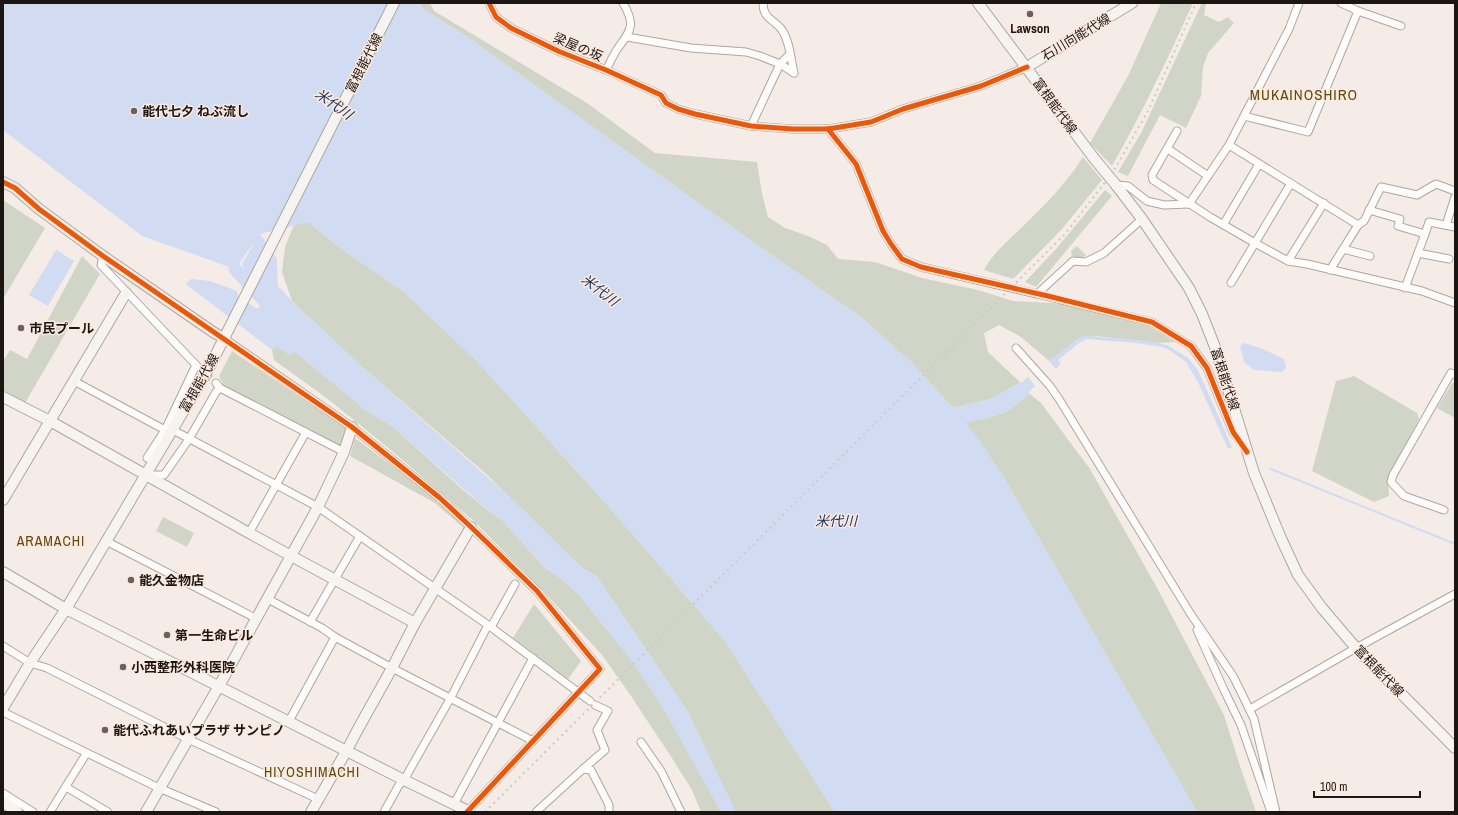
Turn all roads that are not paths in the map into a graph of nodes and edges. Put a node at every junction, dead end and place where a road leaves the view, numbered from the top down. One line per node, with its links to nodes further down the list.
1 (394, 3): 51 (street, 富根能代線)
2 (489, 3): 15 (street, 梁屋の坂)
3 (623, 3): 11 (street)
4 (763, 3): 12 (street)
5 (978, 3): 14 (street, 石川向能代線)
6 (1132, 3): 14 (street, 石川向能代線)
7 (1299, 3): 16 (street)
8 (1341, 3): 9 (street)
9 (1358, 11): 10 (street); 16 (street)
10 (1401, 26)
11 (627, 37): 13 (street); 15 (street)
12 (790, 54): 13 (street); 13 (street)
13 (780, 64): 17 (street)
14 (1027, 67): 18 (street, 梁屋の坂); 26 (street, 富根能代線, bridge)
15 (606, 70): 17 (street, 梁屋の坂)
16 (1244, 116): 20 (street)
17 (751, 126): 18 (street, 梁屋の坂)
18 (828, 129): 49 (street, bridge)
19 (1177, 131): 21 (street)
20 (1229, 145): 22 (street); 23 (street)
21 (1168, 148): 23 (street); 30 (street)
22 (1259, 164): 25 (street); 33 (street)
23 (1208, 176): 30 (street)
24 (3, 182): 41 (street)
25 (1291, 183): 29 (street); 38 (street)
26 (1116, 185): 30 (street); 32 (street, 富根能代線)
27 (1455, 191): 31 (street)
28 (1455, 197): 35 (street)
29 (1324, 203): 34 (street); 44 (street)
30 (1189, 204): 33 (street)
31 (1370, 210): 34 (street); 37 (street)
32 (1142, 219): 49 (street); 62 (street, 富根能代線)
33 (1223, 225): 38 (street)
34 (1358, 225): 39 (street)
35 (1446, 225): 36 (street); 37 (street)
36 (1455, 227)
37 (1425, 234): 40 (street)
38 (1255, 243): 44 (street); 46 (street)
39 (1343, 249): 42 (street); 45 (street)
40 (1418, 253): 43 (street); 47 (street)
41 (103, 256): 48 (street); 51 (street)
42 (1370, 256)
43 (1449, 259)
44 (1288, 261): 45 (street)
45 (1330, 270): 47 (street)
46 (1231, 283)
47 (1405, 288): 50 (street)
48 (126, 292): 54 (street); 58 (street)
49 (1037, 294): 62 (street)
50 (1453, 301)
51 (227, 334): 57 (street); 58 (street, 富根能代線, bridge)
52 (1016, 348): 81 (street)
53 (1455, 375): 68 (street)
54 (74, 381): 56 (street); 58 (street)
55 (3, 397): 56 (street)
56 (50, 421): 64 (street); 66 (street)
57 (352, 427): 61 (street); 69 (street)
58 (169, 430): 60 (street); 63 (street); 64 (street, 富根能代線)
59 (306, 432): 60 (street); 61 (street); 65 (street)
60 (189, 439): 64 (street); 65 (street)
61 (344, 452): 67 (street)
62 (1247, 452): 88 (street, 富根能代線)
63 (147, 458)
64 (145, 475): 70 (street); 72 (street, 富根能代線)
65 (276, 484): 67 (street); 70 (street)
66 (3, 500)
67 (318, 507): 71 (street); 73 (street)
68 (1444, 510)
69 (471, 527): 77 (street); 93 (street)
70 (249, 534): 73 (street)
71 (360, 536): 75 (street); 77 (street)
72 (106, 541): 80 (street, 富根能代線); 82 (street)
73 (291, 556): 75 (street); 79 (street)
74 (3, 572): 80 (street)
75 (334, 581): 83 (street); 84 (street)
76 (515, 584): 85 (street)
77 (436, 589): 84 (street); 85 (street)
78 (1455, 594): 88 (street)
79 (268, 599): 82 (street); 83 (street)
80 (66, 609): 90 (street, 富根能代線); 92 (street)
81 (1190, 613): 96 (street); 126 (street)
82 (257, 619): 92 (street)
83 (310, 622): 86 (street)
84 (415, 623): 91 (street)
85 (489, 626): 89 (street); 94 (street)
86 (335, 637): 91 (street); 98 (street)
87 (3, 646): 90 (street)
88 (1356, 648): 96 (street); 103 (street, 富根能代線)
89 (533, 658): 93 (street); 99 (street)
90 (30, 663): 95 (street, 富根能代線); 100 (street)
91 (392, 668): 94 (street); 104 (street)
92 (219, 686): 98 (street); 100 (street)
93 (578, 692): 101 (street); 106 (street)
94 (450, 699): 99 (street); 107 (street)
95 (3, 708)
96 (1250, 710): 127 (street)
97 (3, 712): 105 (street)
98 (289, 721): 104 (street)
99 (498, 722): 101 (street); 113 (street)
100 (188, 739): 109 (street); 111 (street)
101 (533, 741): 114 (street)
102 (641, 742): 125 (street)
103 (1455, 748)
104 (347, 750): 107 (street); 111 (street)
105 (86, 754): 108 (street); 109 (street)
106 (583, 768): 123 (street); 124 (street)
107 (404, 780): 113 (street); 122 (street)
108 (66, 787): 117 (street); 118 (street)
109 (159, 788): 119 (street); 120 (street)
110 (3, 793): 116 (street)
111 (318, 799): 121 (street)
112 (3, 802): 115 (street)
113 (454, 804): 114 (street)
114 (468, 811)
115 (17, 812)
116 (33, 812)
117 (50, 812)
118 (108, 812)
119 (146, 812)
120 (216, 812)
121 (311, 812)
122 (384, 812)
123 (536, 812)
124 (609, 812)
125 (681, 812)
126 (1271, 812)
127 (1276, 812)

